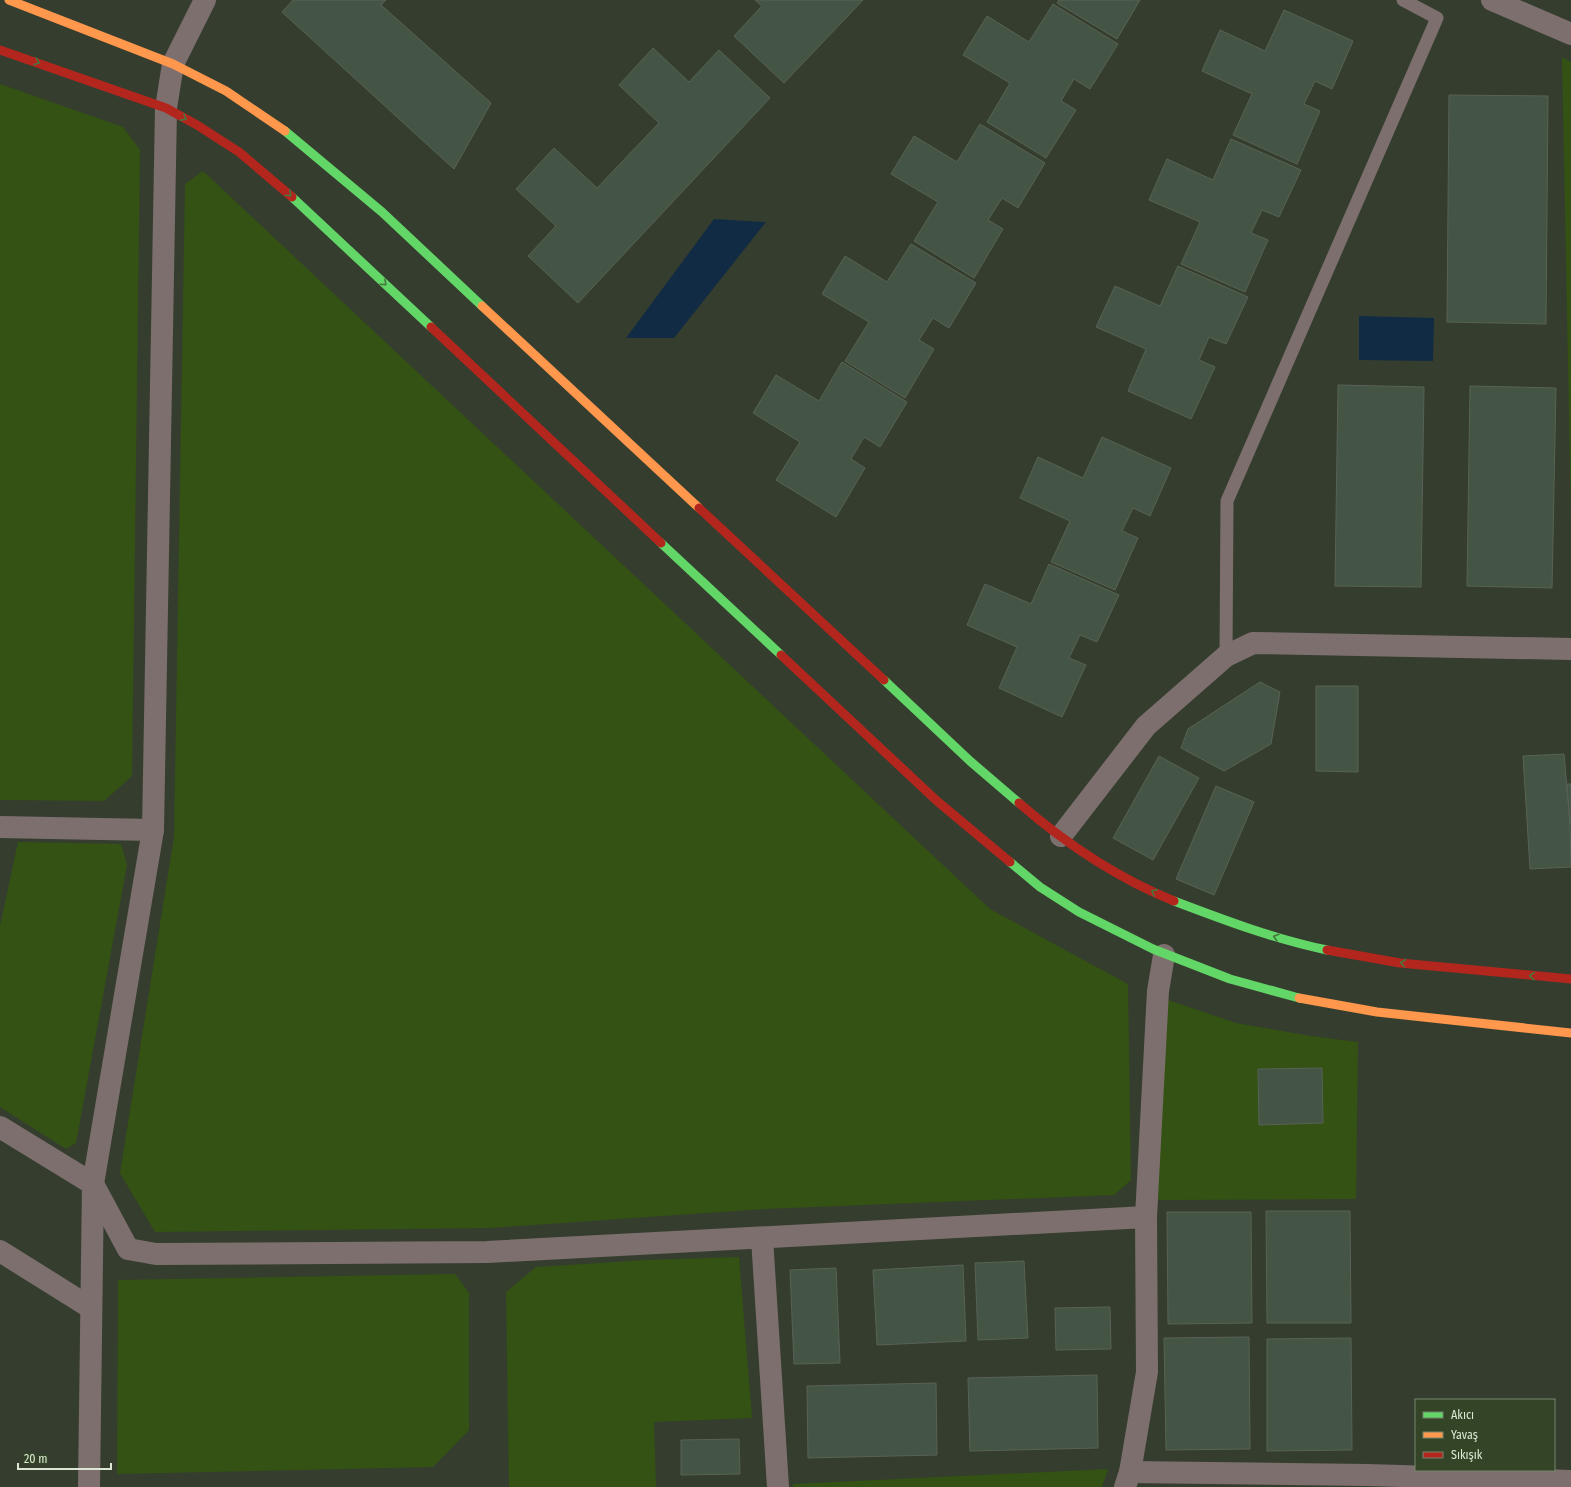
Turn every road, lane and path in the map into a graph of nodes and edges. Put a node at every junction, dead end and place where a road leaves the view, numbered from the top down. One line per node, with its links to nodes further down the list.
1 (9, 0): 7 (street)
2 (205, 0): 7 (street)
3 (1402, 0): 10 (lane)
4 (1492, 0): 5 (street)
5 (1571, 34)
6 (0, 50): 8 (street, one-way to 8)
7 (173, 64): 8 (street); 13 (street)
8 (166, 108): 12 (street); 14 (street, one-way to 14)
9 (1571, 649): 10 (street)
10 (1226, 656): 13 (street)
11 (0, 827): 12 (street)
12 (153, 830): 18 (street)
13 (1061, 836): 15 (street, one-way to 13)
14 (1164, 955): 16 (street); 19 (street)
15 (1571, 979)
16 (1571, 1033)
17 (0, 1127): 18 (street)
18 (93, 1184): 20 (street); 22 (street)
19 (1146, 1217): 20 (street); 23 (street)
20 (762, 1238): 26 (street)
21 (0, 1251): 22 (street)
22 (91, 1308): 25 (street)
23 (1128, 1479): 24 (street)
24 (1571, 1481)
25 (89, 1487)
26 (778, 1487)

